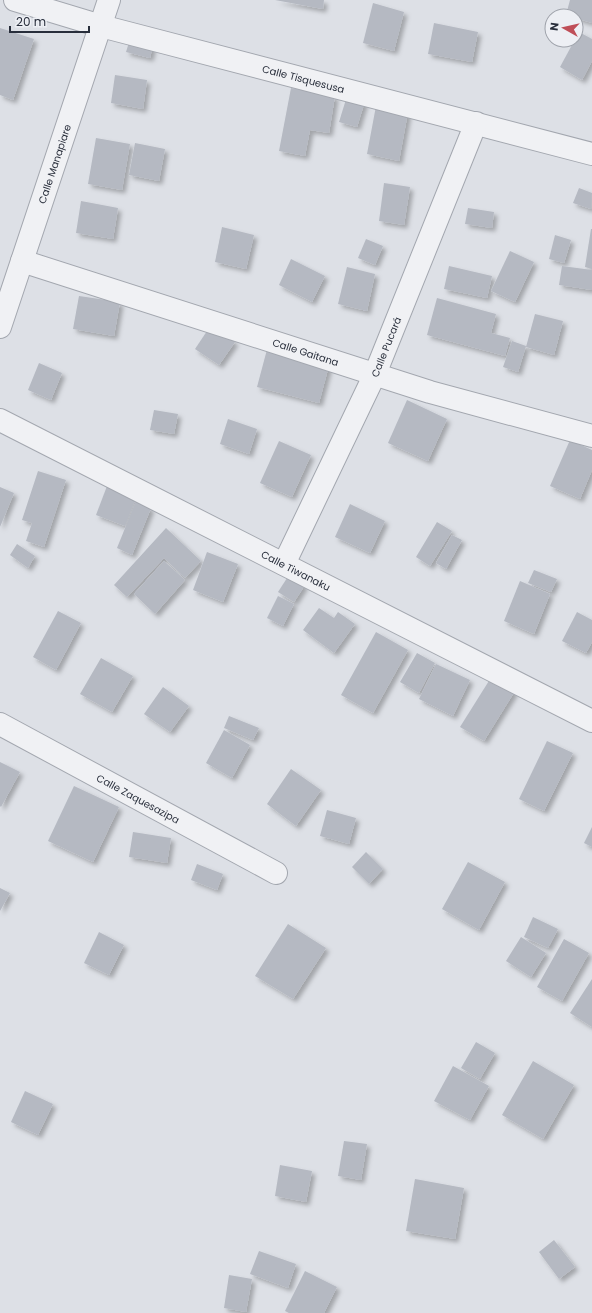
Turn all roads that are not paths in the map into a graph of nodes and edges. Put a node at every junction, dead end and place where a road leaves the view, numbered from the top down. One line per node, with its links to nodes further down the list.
1 (15, 0): 3 (street, Calle Tisquesusa)
2 (109, 0): 3 (street, Calle Manapiare)
3 (101, 26): 4 (street, Calle Tisquesusa); 6 (street, Calle Manapiare)
4 (476, 123): 5 (street, Calle Tisquesusa); 8 (street, Calle Pucará)
5 (592, 154)
6 (22, 261): 7 (street, Calle Manapiare); 8 (street, Calle Gaitana)
7 (0, 327)
8 (375, 374): 10 (street, Calle Gaitana); 11 (street, Calle Pucará)
9 (0, 420): 11 (street, Calle Tiwanaku)
10 (592, 436)
11 (284, 564): 12 (street, Calle Tiwanaku)
12 (592, 721)
13 (0, 724): 14 (street, Calle Zaquesazipa)
14 (276, 873)

